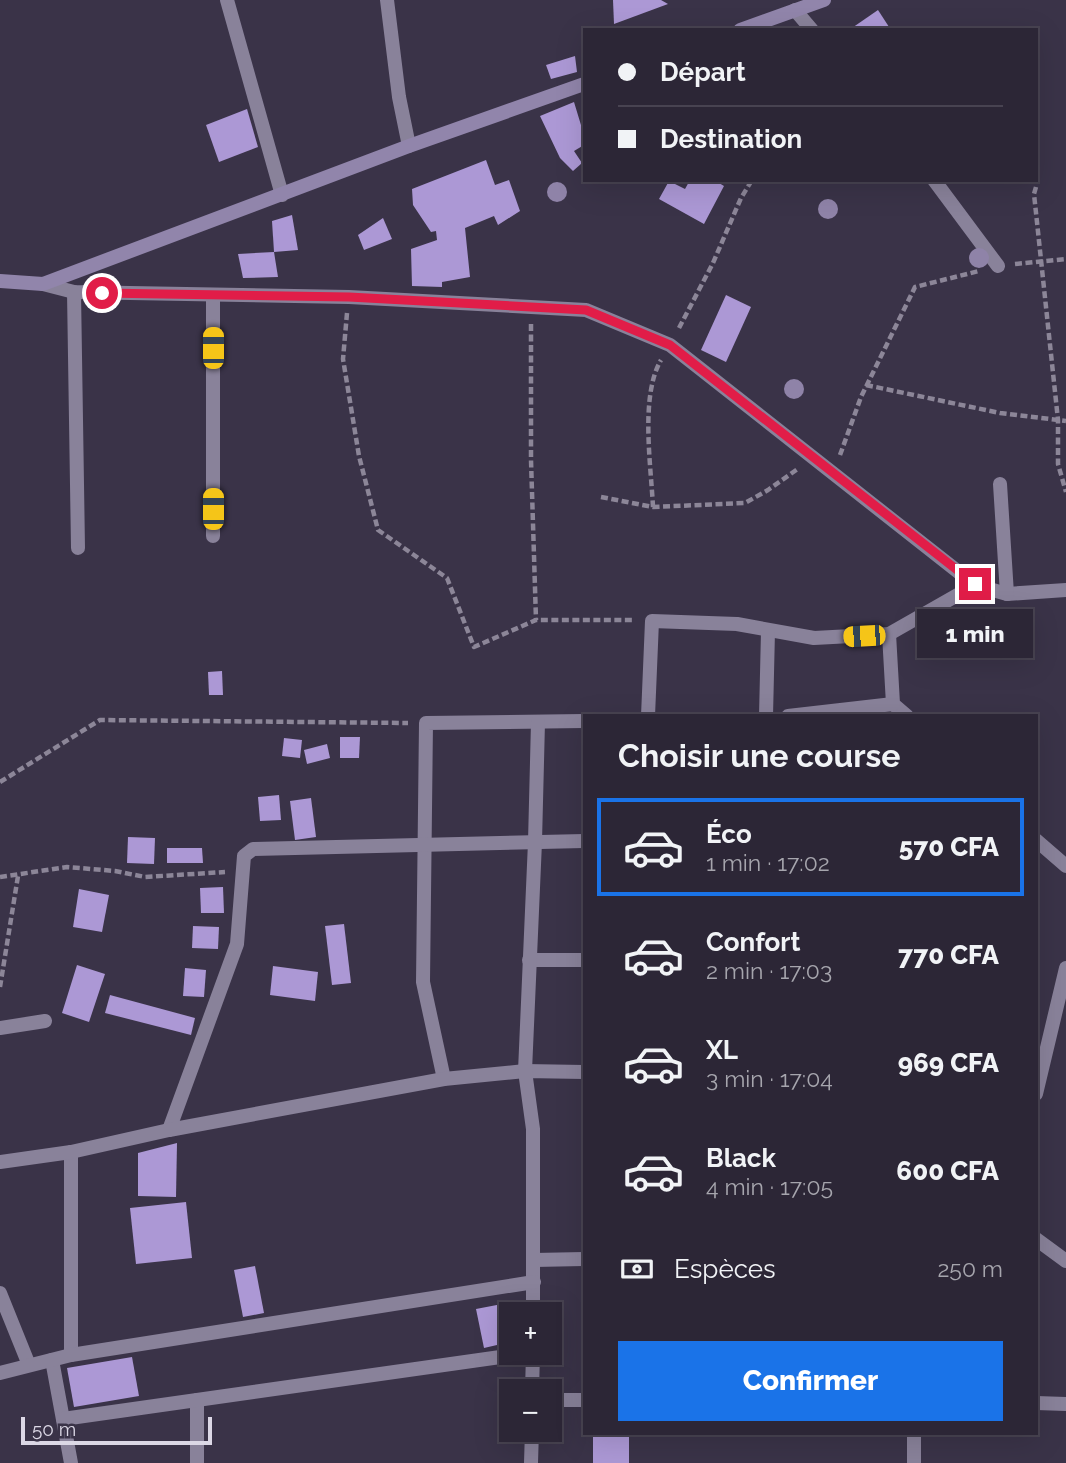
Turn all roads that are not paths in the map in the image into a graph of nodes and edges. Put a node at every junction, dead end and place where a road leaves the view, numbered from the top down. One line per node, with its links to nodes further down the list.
1 (227, 0): 10 (street)
2 (387, 0): 8 (street)
3 (824, 0): 4 (street)
4 (795, 10): 5 (street); 6 (street)
5 (746, 28)
6 (811, 28)
7 (583, 85): 8 (street)
8 (409, 146): 10 (street)
9 (935, 182): 11 (street)
10 (282, 195): 13 (street)
11 (998, 266)
12 (0, 281): 13 (street)
13 (43, 284): 14 (street)
14 (75, 292): 15 (street); 18 (street)
15 (213, 295): 17 (street); 19 (street)
16 (1000, 484): 21 (street)
17 (213, 536)
18 (78, 548)
19 (975, 584): 21 (street); 23 (street)
20 (1066, 590): 21 (street)
21 (1007, 594)
22 (768, 631): 23 (street); 25 (street); 26 (street)
23 (889, 634): 24 (street)
24 (893, 704): 27 (street); 28 (street)
25 (648, 714)
26 (766, 714)
27 (806, 714)
28 (905, 714)
29 (583, 721): 30 (street)
30 (538, 722): 32 (street); 34 (street)
31 (583, 841): 32 (street)
32 (535, 842): 34 (street); 36 (street)
33 (1038, 842): 35 (street)
34 (424, 845): 43 (street); 45 (street)
35 (1066, 866)
36 (529, 960): 37 (street); 41 (street)
37 (583, 960)
38 (1066, 968): 44 (street)
39 (46, 1021): 40 (street)
40 (0, 1028)
41 (524, 1071): 42 (street); 43 (street); 50 (street)
42 (583, 1072)
43 (444, 1079): 45 (street)
44 (1038, 1086)
45 (169, 1130): 46 (street)
46 (71, 1152): 47 (street); 55 (street)
47 (0, 1162)
48 (1038, 1240): 51 (street)
49 (583, 1259): 50 (street)
50 (534, 1260): 52 (street)
51 (1066, 1261)
52 (534, 1282): 54 (street); 55 (street)
53 (0, 1293): 58 (street)
54 (533, 1302)
55 (71, 1355): 57 (street)
56 (499, 1358): 60 (street)
57 (52, 1360): 58 (street); 65 (street)
58 (29, 1366): 59 (street)
59 (0, 1373)
60 (197, 1400): 65 (street); 69 (street)
61 (562, 1400): 62 (street)
62 (583, 1400)
63 (1038, 1403): 64 (street)
64 (1066, 1404)
65 (63, 1419): 68 (street)
66 (914, 1435): 71 (street)
67 (532, 1442): 70 (street)
68 (71, 1463)
69 (197, 1463)
70 (531, 1463)
71 (914, 1463)

